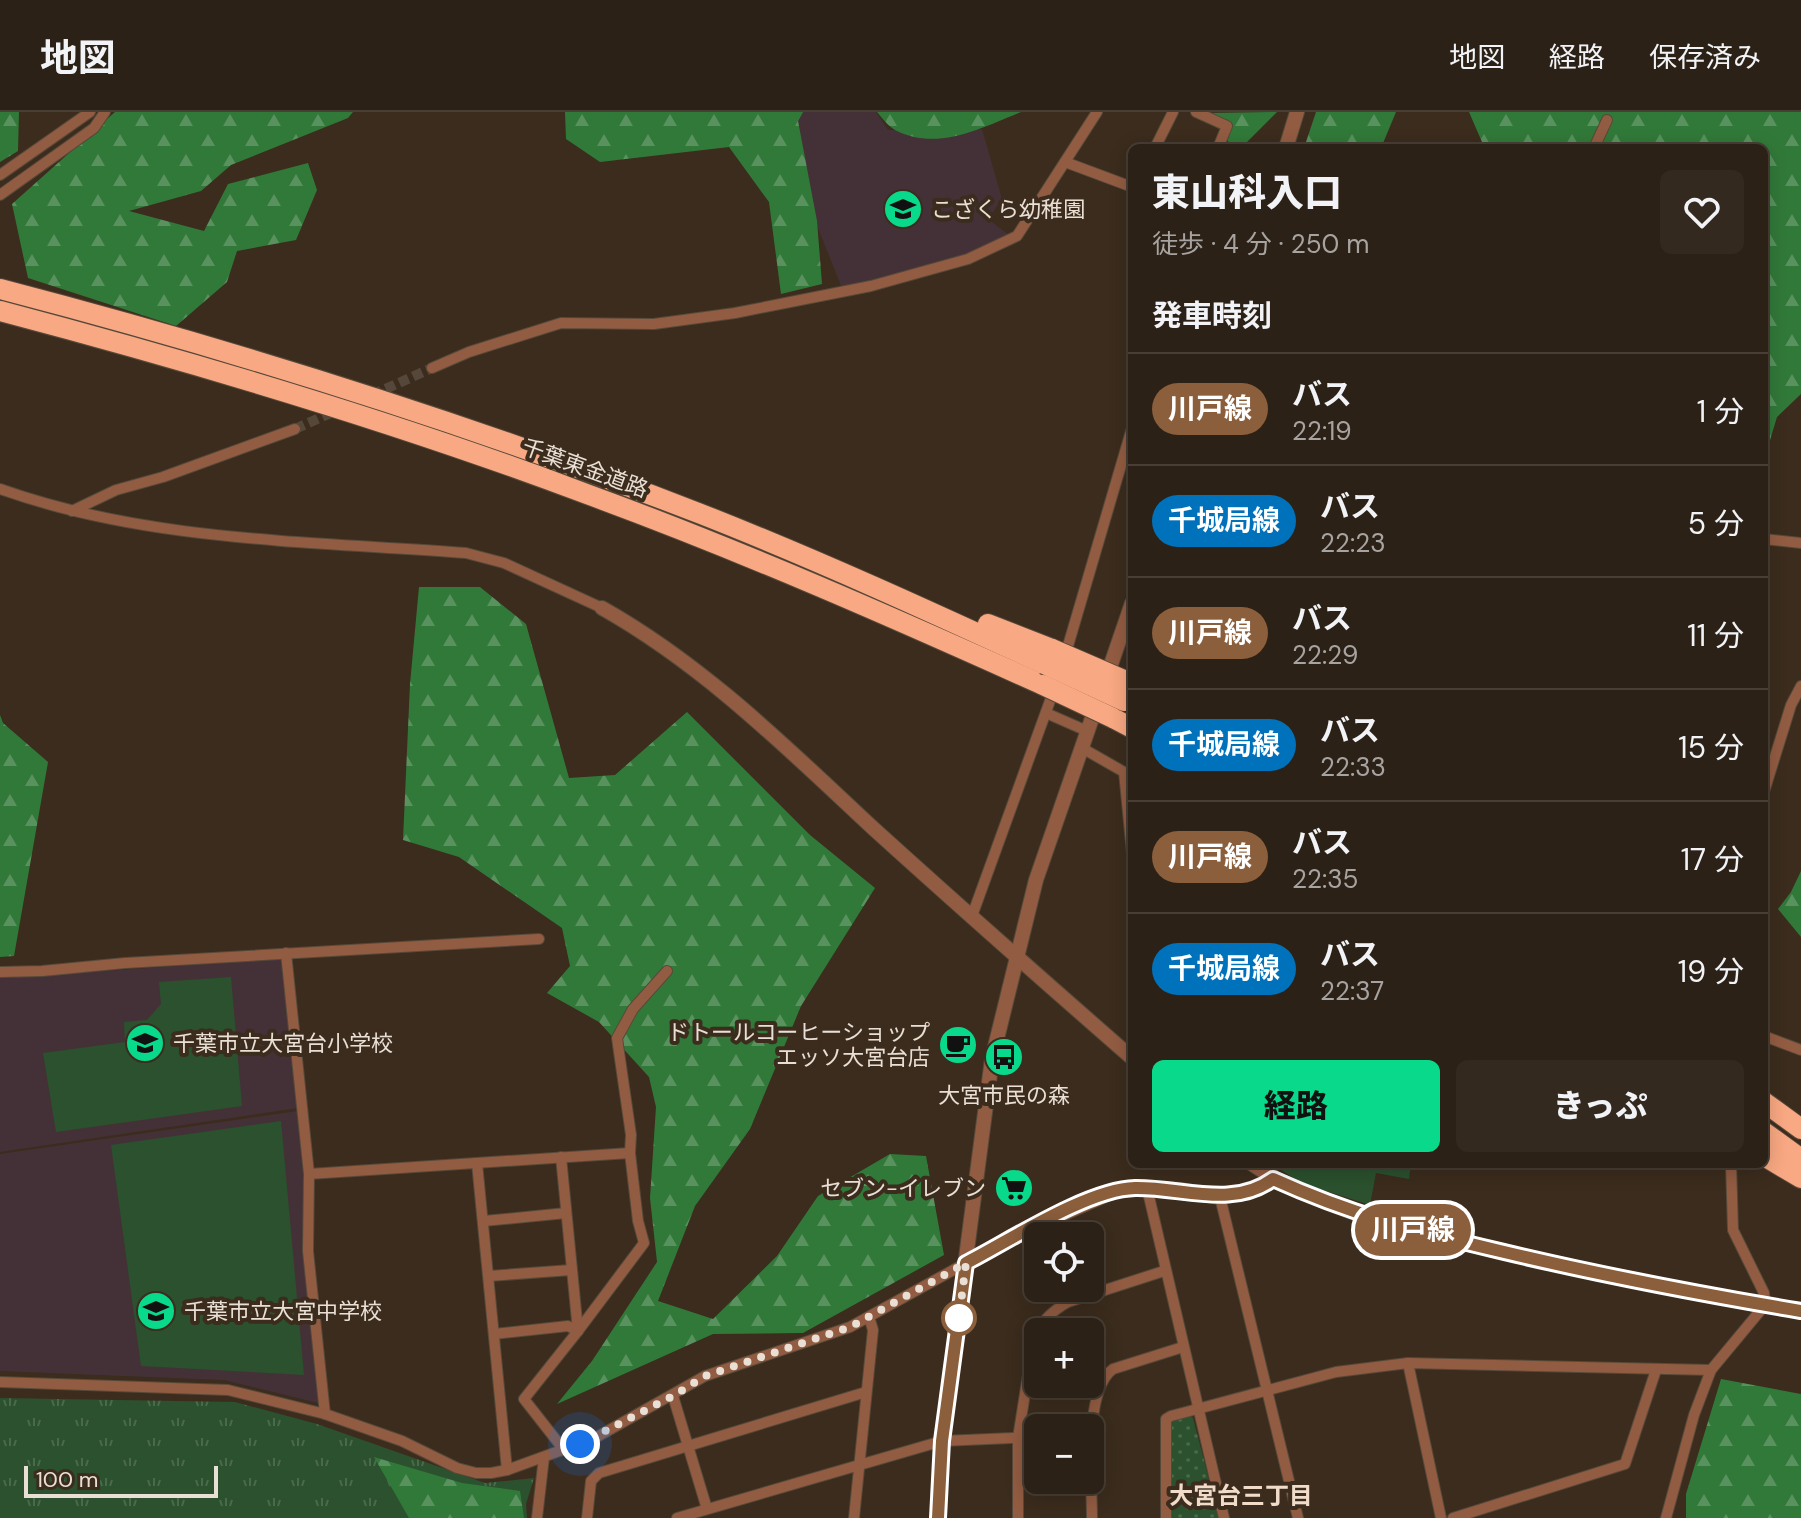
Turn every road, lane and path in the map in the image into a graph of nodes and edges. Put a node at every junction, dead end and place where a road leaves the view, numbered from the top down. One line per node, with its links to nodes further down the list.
1 (90, 112): 13 (street)
2 (105, 112): 15 (street)
3 (1097, 112): 12 (street)
4 (1173, 112): 8 (street)
5 (1196, 112): 9 (street)
6 (1297, 112): 10 (street)
7 (1607, 120): 11 (street)
8 (1157, 144)
9 (1220, 144)
10 (1287, 144)
11 (1596, 144)
12 (1065, 162): 14 (street); 18 (street)
13 (0, 175)
14 (1128, 186)
15 (0, 195)
16 (0, 289): 28 (highway, 千葉東金道路, bridge)
17 (0, 311): 28 (highway, 千葉東金道路, bridge)
18 (432, 368)
19 (295, 429): 22 (street)
20 (1128, 442): 29 (street)
21 (0, 489): 22 (street)
22 (72, 511): 25 (street)
23 (1768, 539): 24 (street)
24 (1801, 543)
25 (602, 608): 34 (street)
26 (1128, 614): 30 (street)
27 (1801, 686): 32 (street)
28 (1125, 698)
29 (1046, 713): 30 (street); 34 (street)
30 (1087, 731): 31 (street)
31 (1082, 748): 33 (street); 37 (street)
32 (1768, 779)
33 (1128, 812)
34 (972, 916): 37 (street)
35 (539, 939): 36 (street)
36 (286, 953): 39 (street); 53 (street)
37 (1017, 957): 42 (street); 60 (street)
38 (667, 971): 46 (street)
39 (0, 972)
40 (1768, 1038): 41 (street)
41 (1801, 1050)
42 (1128, 1054)
43 (1768, 1104): 44 (highway)
44 (1801, 1129)
45 (1768, 1135): 49 (highway)
46 (630, 1153): 47 (street); 67 (street)
47 (561, 1157): 50 (street); 58 (street)
48 (1768, 1158): 54 (highway)
49 (1801, 1159)
50 (477, 1163): 53 (street); 59 (street)
51 (1258, 1168): 55 (street)
52 (1731, 1168): 64 (street)
53 (309, 1174): 78 (street)
54 (1801, 1178)
55 (1273, 1179): 57 (street); 64 (street)
56 (1147, 1188): 57 (street); 60 (street); 62 (street)
57 (1220, 1197): 74 (street)
58 (566, 1213): 59 (street); 61 (street)
59 (484, 1221): 63 (street)
60 (966, 1263): 66 (street); 82 (street)
61 (571, 1270): 63 (street); 67 (street)
62 (1164, 1271): 69 (street); 80 (street)
63 (489, 1276): 68 (street)
64 (1765, 1305): 65 (street); 72 (street)
65 (1801, 1311)
66 (869, 1317): 75 (street); 76 (street)
67 (578, 1331): 68 (street); 84 (street)
68 (494, 1334): 87 (street)
69 (1183, 1347): 77 (street); 79 (street)
70 (1408, 1363): 71 (street); 74 (street); 100 (street)
71 (1656, 1370): 72 (street); 101 (street)
72 (1711, 1370): 102 (street)
73 (0, 1382): 78 (street)
74 (1266, 1389): 77 (street); 99 (street)
75 (866, 1392): 83 (street); 86 (street)
76 (673, 1396): 83 (street); 84 (street)
77 (1197, 1408): 97 (street); 98 (street)
78 (325, 1414): 87 (street)
79 (1093, 1414)
80 (1018, 1438): 81 (street); 82 (street); 95 (street)
81 (1024, 1438)
82 (942, 1441): 86 (street); 94 (street)
83 (689, 1446): 89 (street); 91 (street)
84 (564, 1450): 85 (street)
85 (544, 1457): 87 (street); 90 (street)
86 (858, 1465): 89 (street); 93 (street)
87 (507, 1470)
88 (1092, 1494): 96 (street)
89 (707, 1509): 92 (street)
90 (537, 1518)
91 (587, 1518)
92 (677, 1518)
93 (854, 1518)
94 (938, 1518)
95 (1018, 1518)
96 (1092, 1518)
97 (1166, 1518)
98 (1224, 1518)
99 (1298, 1518)
100 (1441, 1518)
101 (1453, 1518)
102 (1666, 1518)

